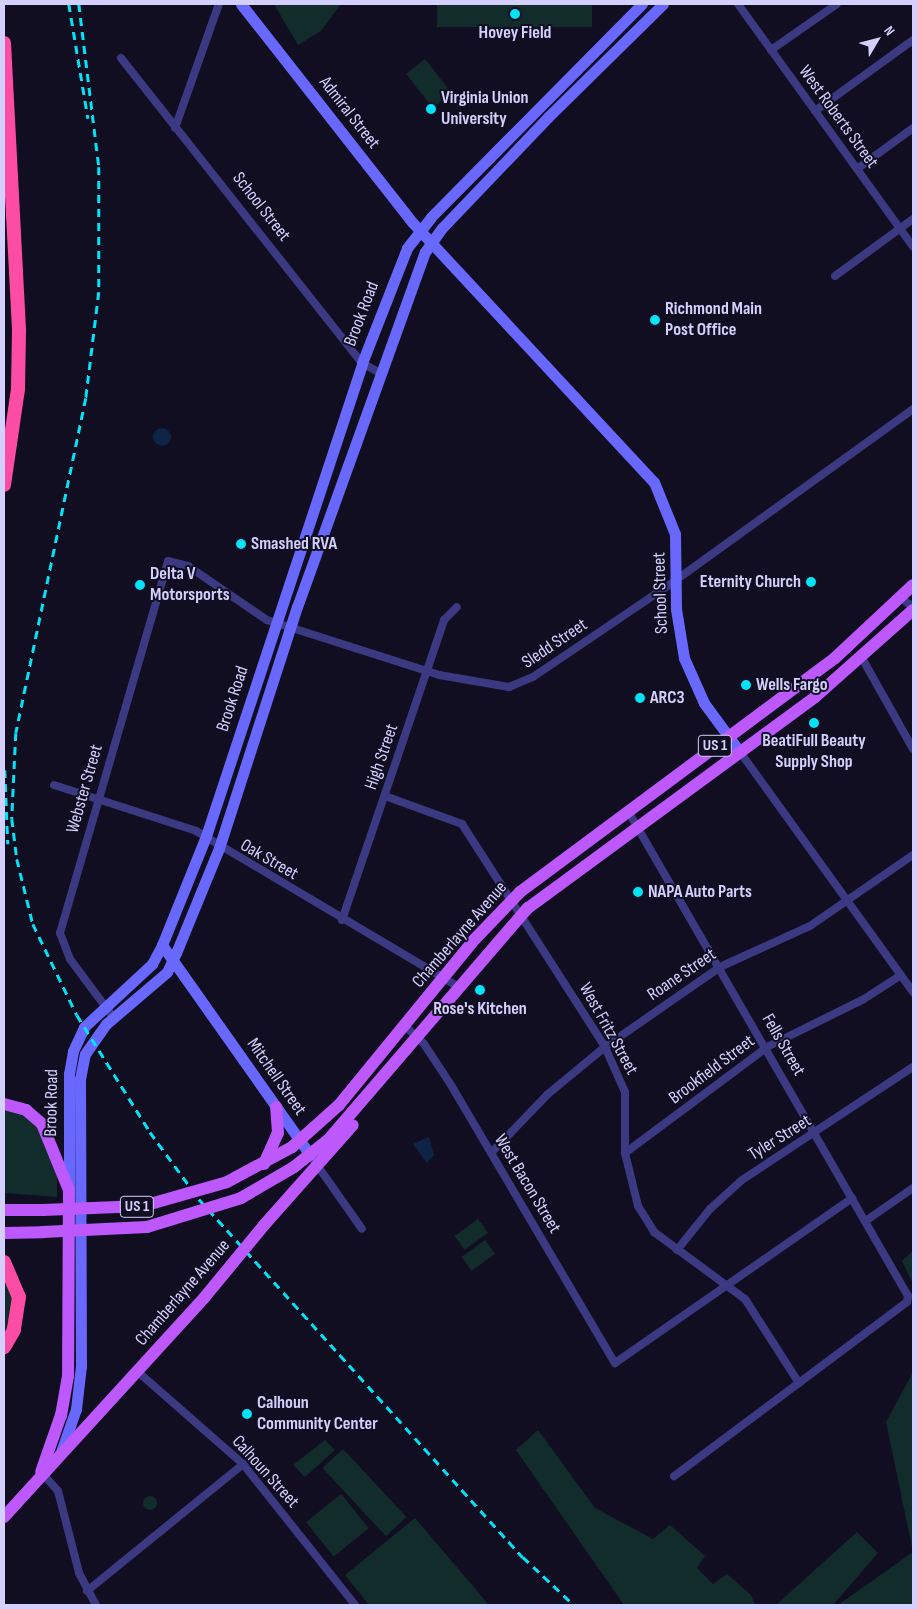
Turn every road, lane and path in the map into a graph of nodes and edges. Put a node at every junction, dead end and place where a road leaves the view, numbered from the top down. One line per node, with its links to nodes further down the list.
1 (220, 4): 12 (street)
2 (241, 4): 16 (main road, Admiral Street)
3 (642, 4): 16 (main road, Brook Road)
4 (663, 4): 18 (main road, Brook Road)
5 (738, 4): 9 (street, West Roberts Street)
6 (837, 4): 9 (street)
7 (913, 40): 11 (street)
8 (4, 43): 24 (highway)
9 (771, 50): 11 (street, West Roberts Street)
10 (121, 58): 12 (street, School Street)
11 (815, 111): 14 (street, West Roberts Street)
12 (175, 128): 21 (street, School Street)
13 (913, 128): 14 (street)
14 (857, 169): 17 (street, West Roberts Street)
15 (913, 220): 17 (street)
16 (419, 229): 18 (main road, Admiral Street); 21 (main road, Brook Road)
17 (900, 229): 19 (street, West Roberts Street); 20 (street)
18 (432, 242): 22 (main road, Brook Road); 26 (main road, School Street)
19 (913, 247)
20 (835, 276)
21 (362, 363): 22 (street, School Street); 31 (main road, Brook Road)
22 (378, 372): 32 (main road, Brook Road)
23 (913, 409): 26 (street, Sledd Street)
24 (4, 485)
25 (172, 559): 31 (street, Sledd Street); 40 (street, Webster Street)
26 (676, 580): 34 (street, Sledd Street); 35 (main road, School Street)
27 (913, 585): 28 (main road, Chamberlayne Avenue / US 1)
28 (901, 598): 30 (street); 35 (main road, Chamberlayne Avenue / US 1)
29 (457, 607): 34 (street, High Street)
30 (913, 609): 33 (main road, Chamberlayne Avenue / US 1)
31 (276, 623): 32 (street, Sledd Street); 43 (main road, Brook Road)
32 (290, 628): 34 (street, Sledd Street); 44 (main road, Brook Road)
33 (862, 658): 36 (street); 37 (main road, Chamberlayne Avenue / US 1)
34 (427, 672): 39 (street, High Street)
35 (728, 736): 37 (main road, School Street); 41 (main road, Chamberlayne Avenue / US 1)
36 (913, 749)
37 (740, 752): 42 (main road, Chamberlayne Avenue / US 1); 47 (street, School Street)
38 (54, 785): 40 (street, Oak Street)
39 (385, 796): 46 (street, West Fritz Street); 49 (street, High Street)
40 (98, 798): 43 (street, Oak Street); 57 (street, Webster Street)
41 (628, 811): 42 (street, Fells Street); 46 (main road, Chamberlayne Avenue / US 1)
42 (637, 826): 48 (main road, Chamberlayne Avenue / US 1); 52 (street, Fells Street)
43 (206, 836): 44 (street, Oak Street); 50 (main road, Brook Road)
44 (219, 848): 49 (street, Oak Street); 51 (main road, Brook Road)
45 (913, 855): 47 (street, Roane Street)
46 (511, 900): 48 (street, West Fritz Street); 54 (main road, Chamberlayne Avenue / US 1)
47 (847, 901): 52 (street, Roane Street); 53 (street, School Street)
48 (522, 914): 55 (main road, Chamberlayne Avenue / US 1); 61 (street, West Fritz Street)
49 (342, 920): 54 (street, Oak Street)
50 (162, 945): 51 (main road, Mitchell Street); 57 (main road, Brook Road)
51 (173, 961): 58 (main road, Brook Road); 65 (main road, Mitchell Street)
52 (720, 967): 61 (street, Roane Street); 62 (street, Fells Street)
53 (901, 975): 56 (street, School Street); 62 (street, Brookfield Street)
54 (443, 978): 55 (street, Oak Street); 59 (main road, Chamberlayne Avenue / US 1)
55 (458, 987): 60 (main road, Chamberlayne Avenue / US 1)
56 (913, 992)
57 (104, 1005): 58 (street, Webster Street); 73 (main road, Brook Road)
58 (113, 1017): 88 (main road, Brook Road)
59 (405, 1026): 60 (street, West Bacon Street); 67 (main road, Chamberlayne Avenue / US 1)
60 (418, 1037): 68 (street, West Bacon Street); 70 (main road, Chamberlayne Avenue / US 1)
61 (605, 1047): 68 (street, Roane Street); 69 (street, West Fritz Street)
62 (767, 1047): 66 (street, Fells Street); 69 (street, Brookfield Street)
63 (913, 1067): 66 (street, Tyler Street)
64 (4, 1104): 73 (main road)
65 (276, 1107): 67 (main road, Mitchell Street); 71 (main road)
66 (816, 1134): 74 (street, Fells Street); 81 (street, Tyler Street)
67 (300, 1141): 70 (main road, Mitchell Street); 71 (main road, Chamberlayne Avenue / US 1)
68 (491, 1153): 83 (street, West Bacon Street)
69 (625, 1154): 81 (street, West Fritz Street)
70 (314, 1160): 79 (street, Mitchell Street); 80 (main road, Chamberlayne Avenue / US 1, bridge); 85 (main road, Chamberlayne Avenue, bridge)
71 (263, 1166): 77 (main road, Chamberlayne Avenue / US 1, bridge)
72 (913, 1188): 78 (street)
73 (69, 1190): 89 (main road, Brook Road)
74 (852, 1198): 78 (street, Fells Street); 83 (street)
75 (4, 1203): 77 (main road)
76 (4, 1210): 77 (main road, Chamberlayne Avenue / US 1)
77 (38, 1210)
78 (868, 1220): 86 (street, Fells Street)
79 (362, 1229)
80 (4, 1232)
81 (677, 1250): 83 (street, West Fritz Street)
82 (4, 1262): 84 (highway)
83 (726, 1285): 86 (street, West Fritz Street)
84 (4, 1347)
85 (138, 1372): 87 (street, Calhoun Street); 88 (main road, Chamberlayne Avenue)
86 (799, 1383): 90 (street)
87 (243, 1464): 92 (street); 94 (street, Calhoun Street)
88 (54, 1465): 89 (main road, Chamberlayne Avenue)
89 (42, 1472): 91 (main road, Chamberlayne Avenue); 92 (street)
90 (674, 1476)
91 (4, 1517)
92 (87, 1591): 93 (street)
93 (96, 1605)
94 (355, 1605)

